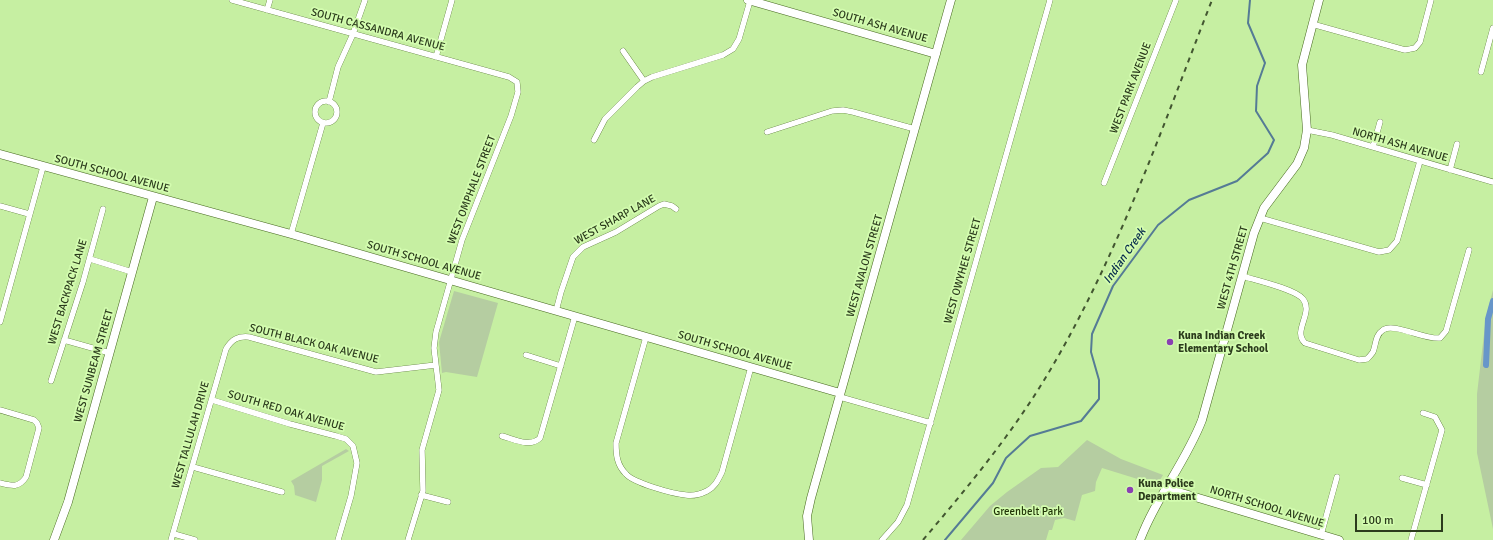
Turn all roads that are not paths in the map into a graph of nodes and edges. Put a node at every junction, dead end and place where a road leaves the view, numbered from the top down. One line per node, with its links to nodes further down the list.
1 (232, 0): 12 (street, SOUTH CASSANDRA AVENUE)
2 (270, 0): 12 (street)
3 (365, 0): 15 (street)
4 (452, 0): 18 (street)
5 (749, 0): 11 (street, SOUTH ASH AVENUE); 20 (street)
6 (951, 0): 17 (street, WEST AVALON STREET)
7 (1050, 0): 65 (street, WEST OWYHEE STREET)
8 (1176, 0): 36 (street, WEST PARK AVENUE)
9 (1319, 0): 13 (street, WEST 4TH STREET)
10 (1431, 0): 13 (street)
11 (764, 2): 17 (street, SOUTH ASH AVENUE)
12 (267, 10): 15 (street, SOUTH CASSANDRA AVENUE)
13 (1312, 24): 26 (street, WEST 4TH STREET)
14 (1493, 28): 19 (street)
15 (352, 34): 18 (street, SOUTH CASSANDRA AVENUE); 22 (street)
16 (623, 51): 20 (street)
17 (936, 54): 25 (street, WEST AVALON STREET)
18 (436, 56): 21 (street, SOUTH CASSANDRA AVENUE)
19 (1481, 72)
20 (644, 81): 28 (street)
21 (517, 82): 48 (street, WEST OMPHALE STREET)
22 (329, 102): 24 (street); 24 (street)
23 (1380, 122): 30 (street)
24 (322, 123): 43 (street)
25 (915, 129): 27 (street); 61 (street, WEST AVALON STREET)
26 (1307, 130): 30 (street, NORTH ASH AVENUE); 42 (street, WEST 4TH STREET)
27 (766, 132)
28 (594, 140)
29 (1457, 144): 34 (street)
30 (1373, 147): 32 (street, NORTH ASH AVENUE)
31 (0, 154): 33 (street, SOUTH SCHOOL AVENUE)
32 (1420, 161): 34 (street, NORTH ASH AVENUE); 42 (street)
33 (43, 167): 37 (street, SOUTH SCHOOL AVENUE); 41 (street)
34 (1450, 170): 35 (street, NORTH ASH AVENUE)
35 (1490, 182)
36 (1104, 183)
37 (153, 197): 43 (street, SOUTH SCHOOL AVENUE); 46 (street, WEST SUNBEAM STREET)
38 (0, 206): 41 (street)
39 (103, 209): 45 (street, WEST BACKPACK LANE)
40 (676, 209): 49 (street, WEST SHARP LANE)
41 (30, 214): 51 (street)
42 (1260, 218): 47 (street, WEST 4TH STREET)
43 (291, 234): 48 (street, SOUTH SCHOOL AVENUE)
44 (1469, 250): 47 (street)
45 (90, 259): 46 (street); 54 (street, WEST BACKPACK LANE)
46 (132, 272): 55 (street, WEST SUNBEAM STREET)
47 (1242, 276): 72 (street, WEST 4TH STREET)
48 (450, 280): 49 (street, SOUTH SCHOOL AVENUE); 57 (street, WEST OMPHALE STREET)
49 (556, 311): 50 (street, SOUTH SCHOOL AVENUE)
50 (575, 316): 52 (street, SOUTH SCHOOL AVENUE); 58 (street)
51 (0, 322)
52 (646, 337): 59 (street, SOUTH SCHOOL AVENUE); 59 (street)
53 (235, 339): 57 (street, SOUTH BLACK OAK AVENUE); 62 (street, WEST TALLULAH DRIVE)
54 (64, 340): 55 (street); 60 (street, WEST BACKPACK LANE)
55 (110, 353): 78 (street, WEST SUNBEAM STREET)
56 (526, 355): 58 (street)
57 (436, 365): 74 (street, WEST OMPHALE STREET)
58 (561, 366): 66 (street)
59 (751, 367): 61 (street, SOUTH SCHOOL AVENUE)
60 (51, 381)
61 (840, 395): 65 (street); 83 (street, WEST AVALON STREET)
62 (212, 400): 67 (street, WEST TALLULAH DRIVE); 81 (street, SOUTH RED OAK AVENUE)
63 (0, 410): 70 (street)
64 (1423, 413): 71 (street)
65 (930, 424): 84 (street, WEST OWYHEE STREET)
66 (502, 436)
67 (193, 467): 73 (street); 76 (street, WEST TALLULAH DRIVE)
68 (1337, 477): 77 (street)
69 (1402, 478): 71 (street)
70 (0, 483)
71 (1427, 485): 87 (street)
72 (1165, 488): 77 (street, NORTH SCHOOL AVENUE); 85 (street, WEST 4TH STREET)
73 (282, 492)
74 (422, 495): 75 (street); 82 (street, WEST OMPHALE STREET)
75 (448, 502)
76 (174, 534): 79 (street, WEST TALLULAH DRIVE); 80 (street)
77 (1321, 535): 86 (street, NORTH SCHOOL AVENUE)
78 (54, 540)
79 (172, 540)
80 (195, 540)
81 (338, 540)
82 (408, 540)
83 (809, 540)
84 (882, 540)
85 (1140, 540)
86 (1339, 540)
87 (1411, 540)

